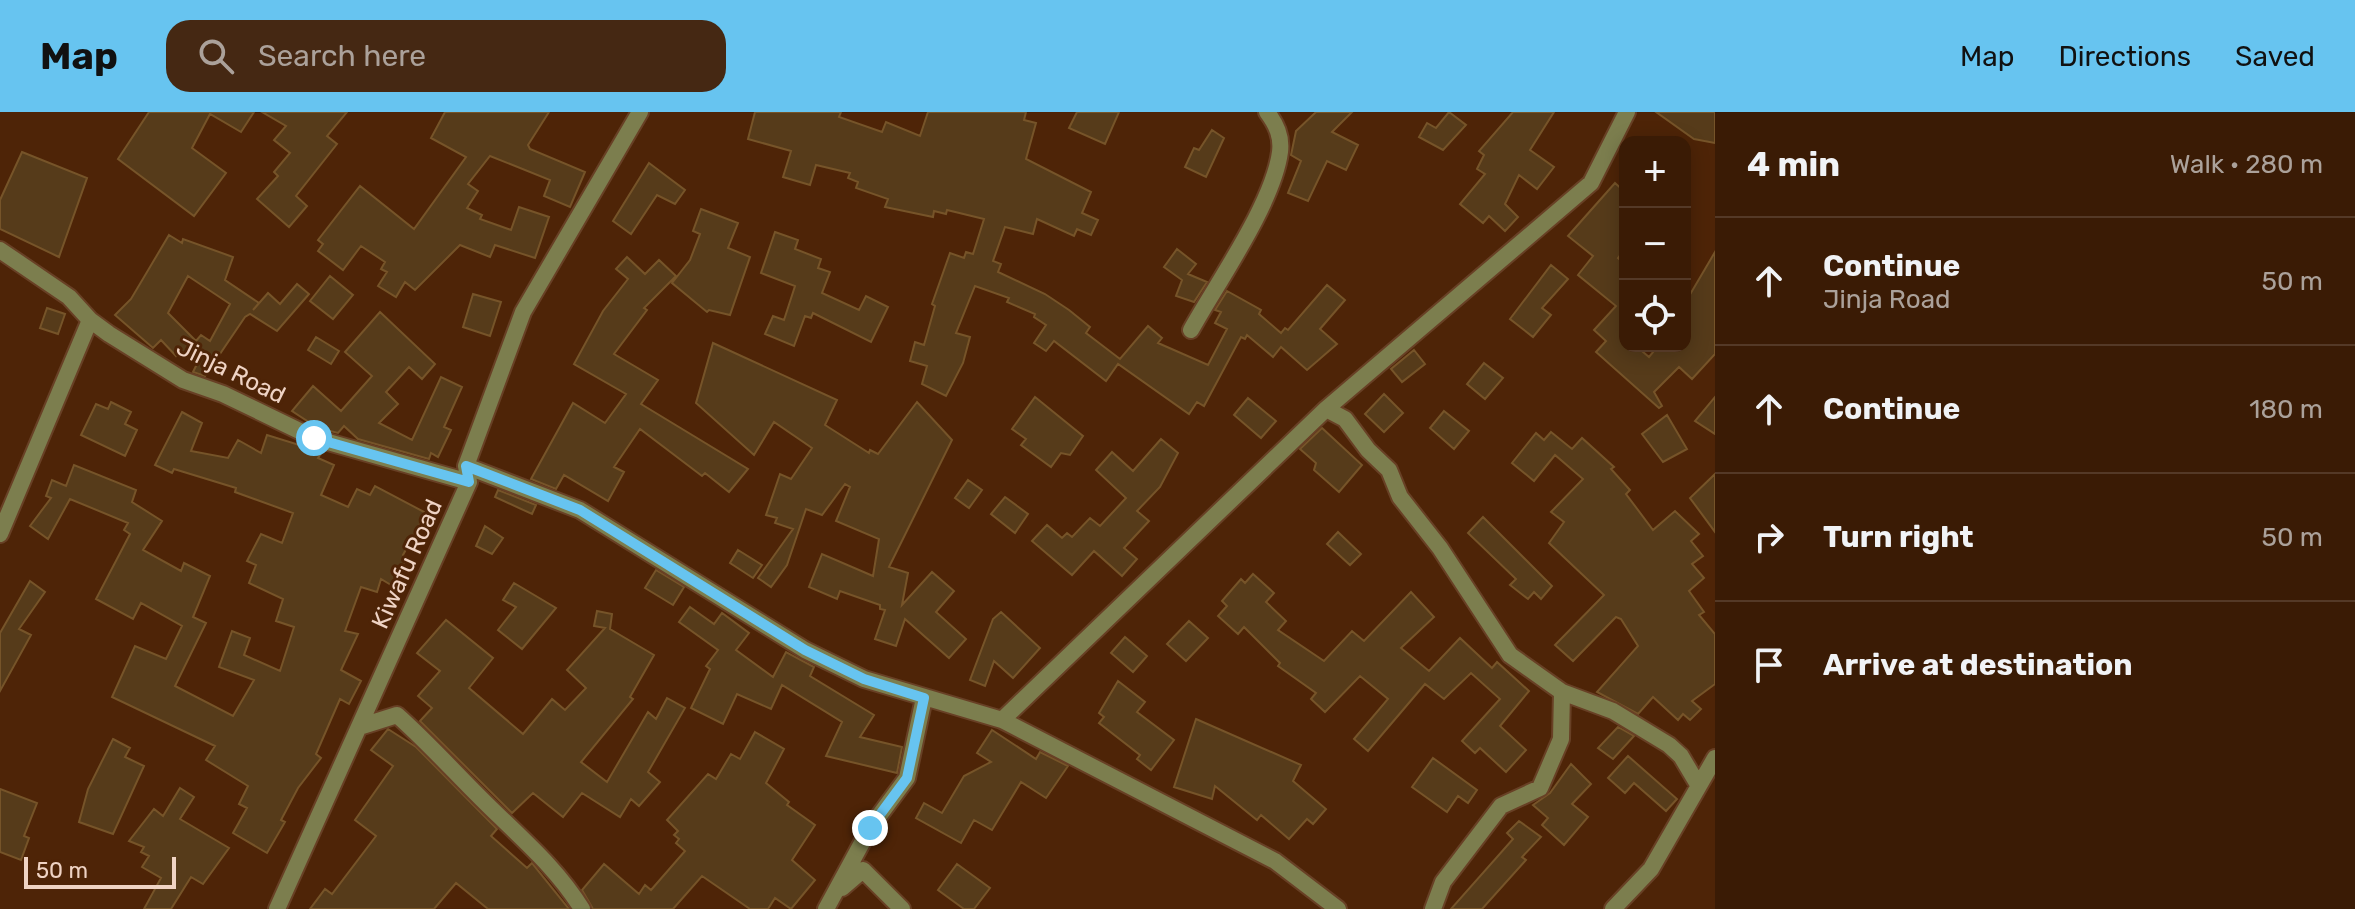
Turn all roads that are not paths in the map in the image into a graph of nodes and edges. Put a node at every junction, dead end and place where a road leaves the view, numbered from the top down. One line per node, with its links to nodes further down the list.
1 (640, 112): 8 (street, Kiwafu Road)
2 (1267, 112): 6 (street)
3 (1627, 112): 7 (street)
4 (0, 250): 5 (street, Jinja Road)
5 (90, 320): 8 (street, Jinja Road); 9 (street)
6 (1191, 330)
7 (1326, 409): 10 (street); 12 (street)
8 (468, 474): 11 (street, Jinja Road); 13 (street, Kiwafu Road)
9 (0, 534)
10 (1562, 692): 15 (street); 21 (street)
11 (924, 698): 12 (street, Jinja Road); 16 (street)
12 (1002, 720): 20 (street, Jinja Road)
13 (359, 727): 17 (street, Kiwafu Road); 18 (street)
14 (1715, 758): 15 (street)
15 (1697, 783): 22 (street)
16 (830, 902): 19 (street)
17 (277, 909)
18 (582, 909)
19 (902, 909)
20 (1338, 909)
21 (1433, 909)
22 (1613, 909)

